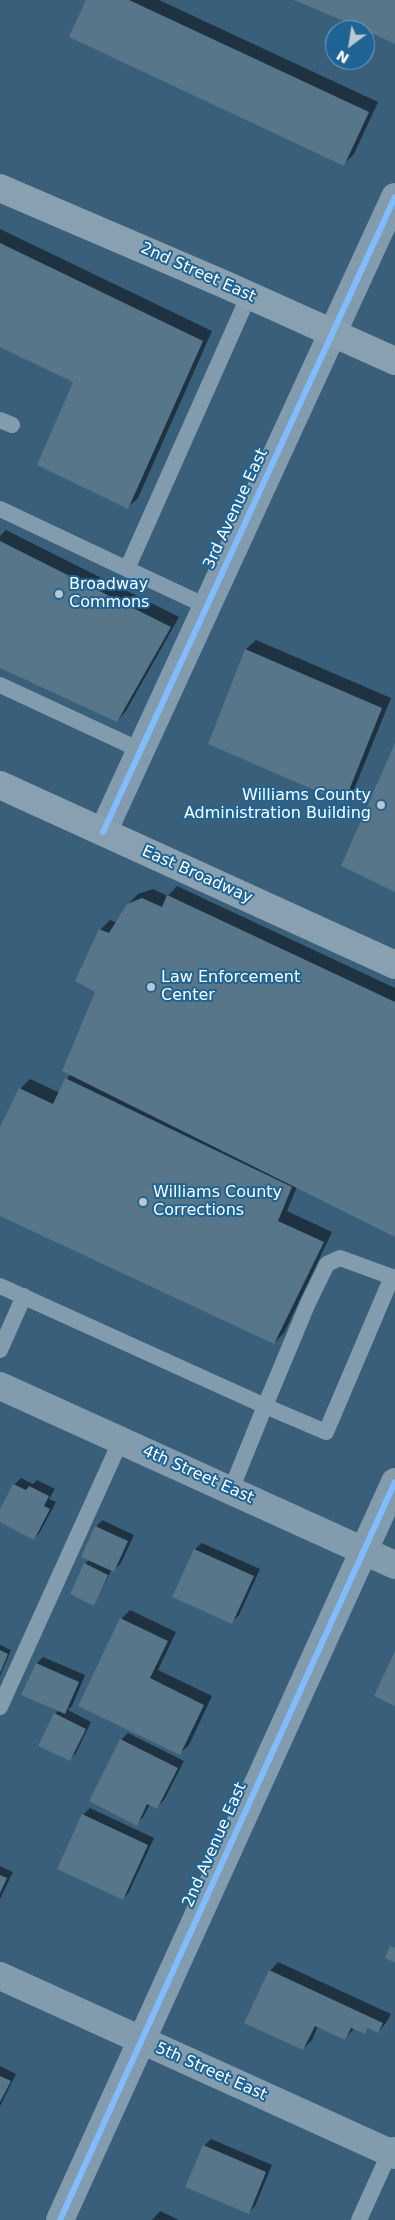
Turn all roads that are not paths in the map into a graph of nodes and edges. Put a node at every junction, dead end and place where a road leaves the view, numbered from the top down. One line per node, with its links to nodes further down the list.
1 (0, 188): 3 (street, 2nd Street East)
2 (395, 197): 4 (street, 3rd Avenue East)
3 (249, 295): 4 (street, 2nd Street East); 7 (lane)
4 (332, 333): 5 (street, 2nd Street East); 8 (street, 3rd Avenue East)
5 (395, 361)
6 (0, 509): 7 (lane)
7 (126, 569): 8 (lane)
8 (206, 606): 10 (street, 3rd Avenue East)
9 (0, 685): 10 (lane)
10 (140, 750): 12 (street, 3rd Avenue East)
11 (0, 785): 12 (street, East Broadway)
12 (102, 832): 13 (street, East Broadway)
13 (395, 965)
14 (393, 1278): 19 (lane); 19 (lane)
15 (0, 1286): 16 (lane)
16 (24, 1296): 17 (lane); 19 (lane)
17 (0, 1350)
18 (0, 1386): 20 (street, 4th Street East)
19 (264, 1406): 22 (lane)
20 (122, 1440): 22 (street, 4th Street East); 25 (lane)
21 (395, 1482): 23 (street, 2nd Avenue East)
22 (231, 1490): 23 (street, 4th Street East)
23 (364, 1551): 24 (street, 4th Street East); 27 (street, 2nd Avenue East)
24 (395, 1565)
25 (0, 1707)
26 (0, 1976): 27 (street, 5th Street East)
27 (142, 2040): 28 (street, 5th Street East); 29 (street, 2nd Avenue East)
28 (393, 2149): 30 (lane)
29 (60, 2220)
30 (359, 2220)

